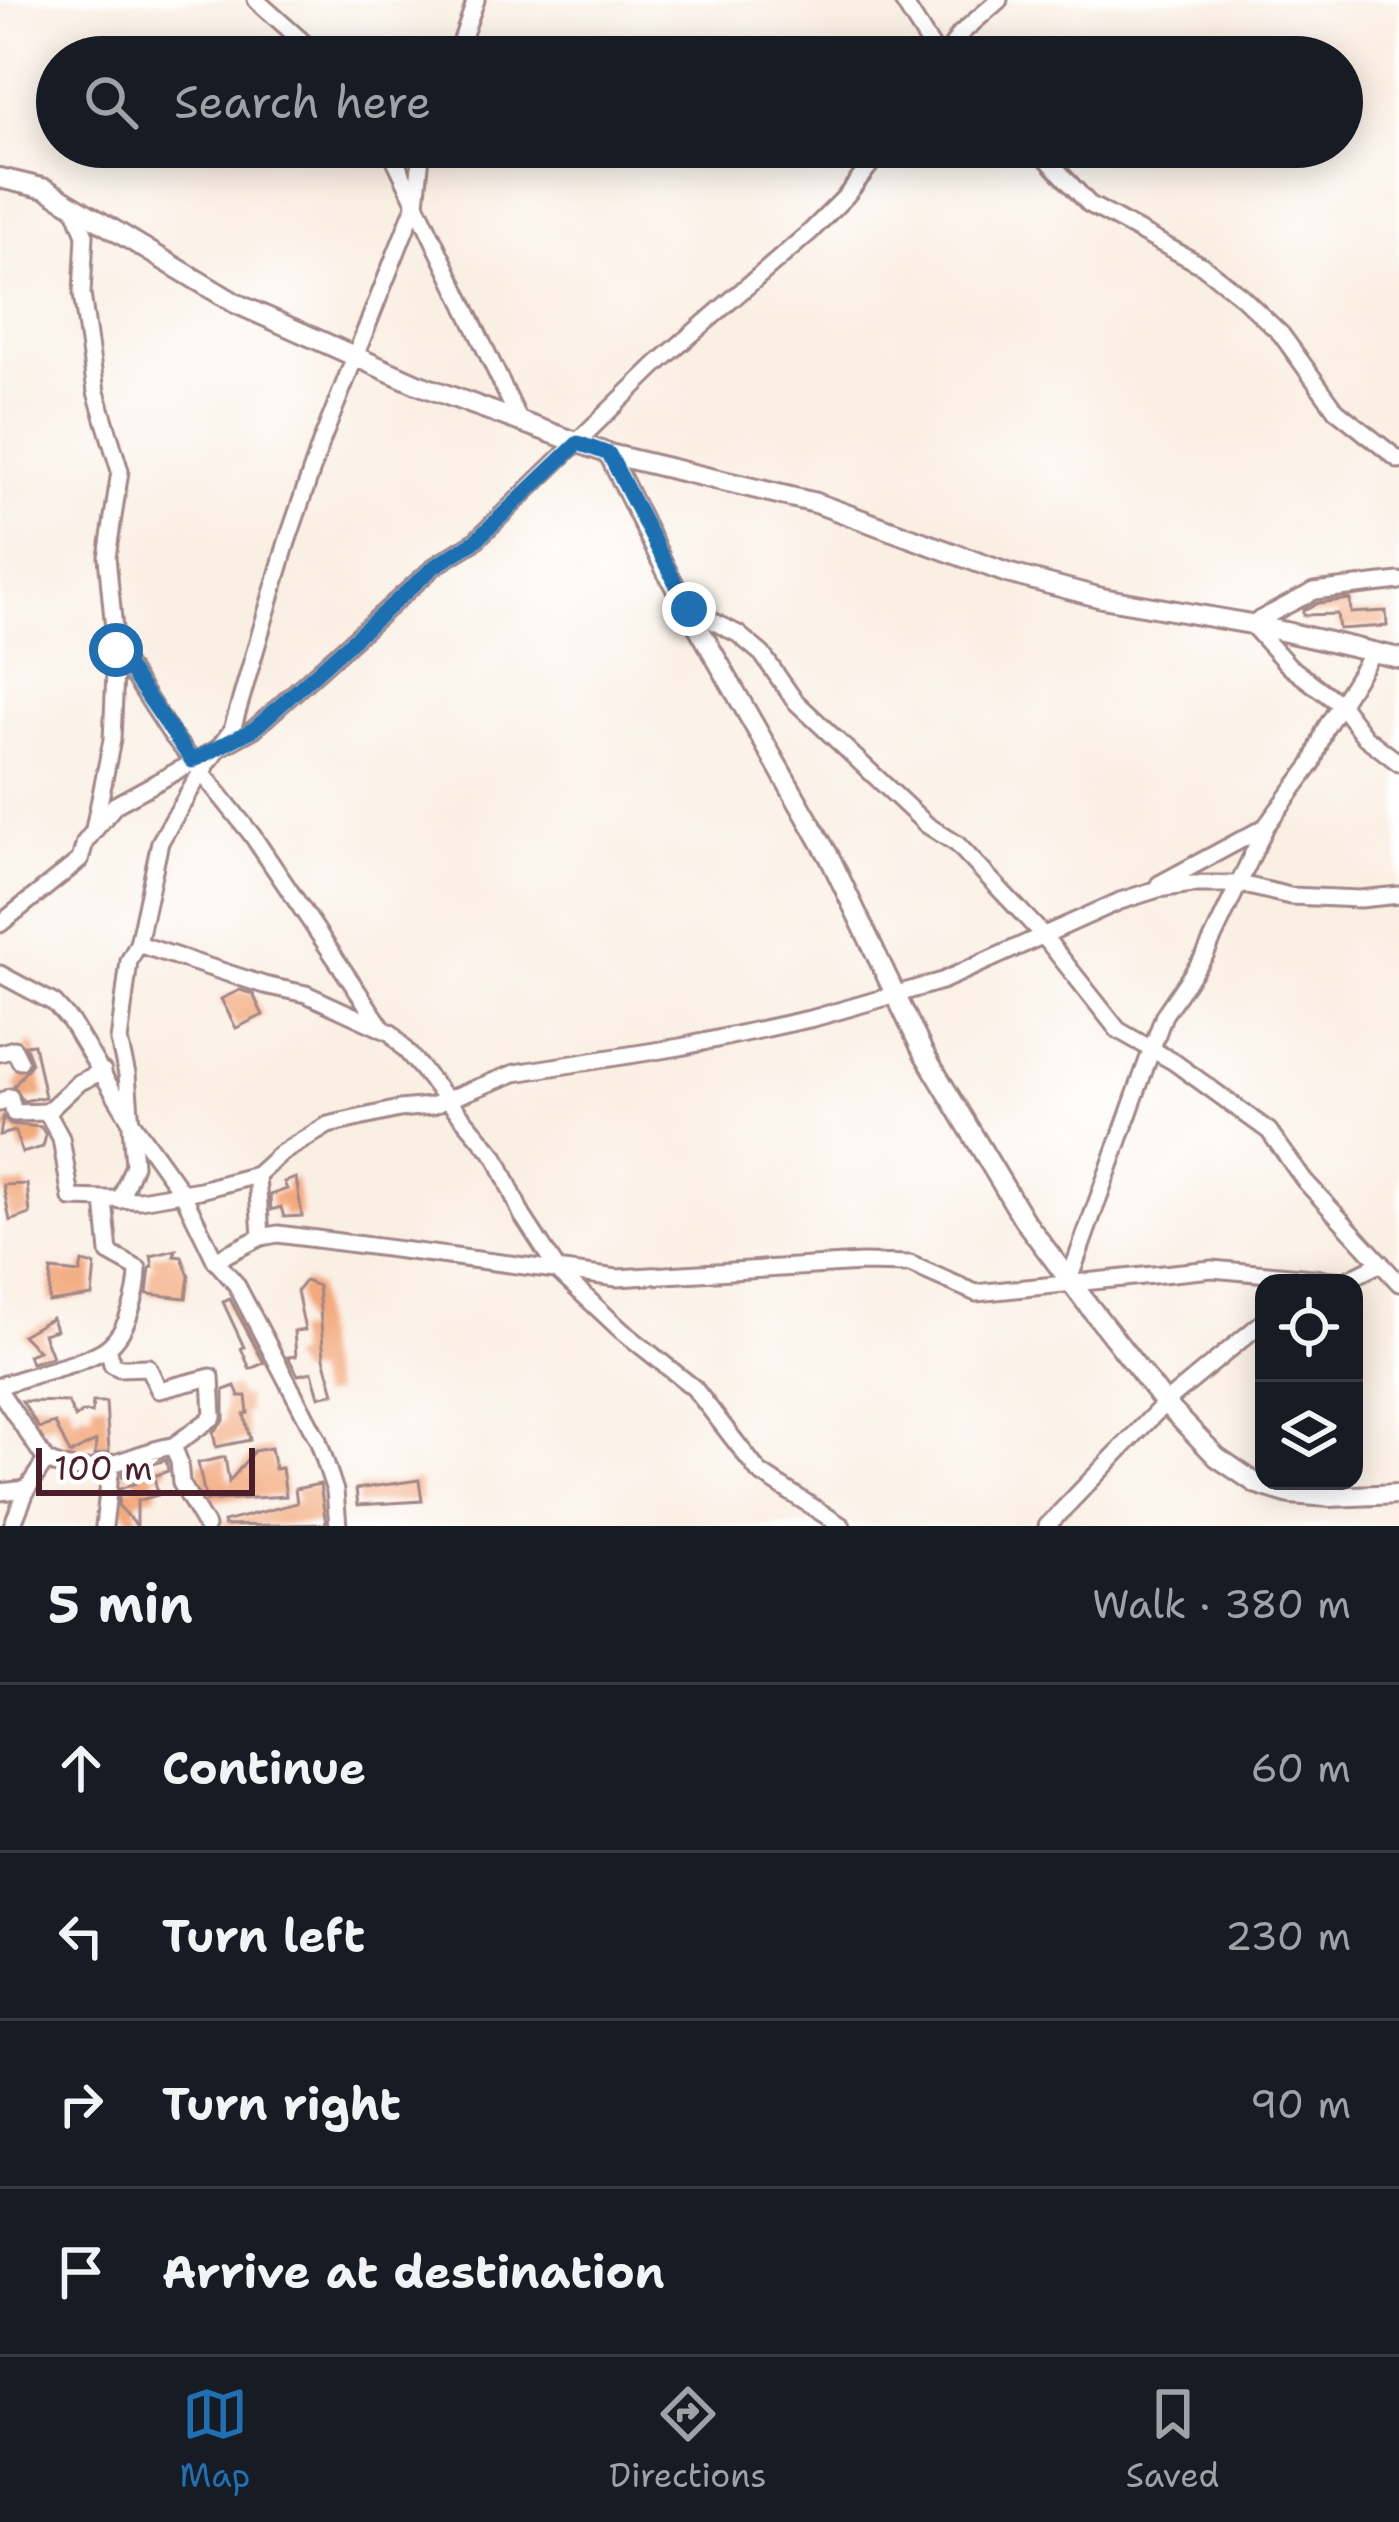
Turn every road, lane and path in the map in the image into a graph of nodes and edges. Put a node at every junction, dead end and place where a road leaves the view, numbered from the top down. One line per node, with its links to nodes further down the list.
1 (256, 0): 5 (street)
2 (476, 0): 6 (street)
3 (902, 0): 7 (street)
4 (1000, 0): 8 (street)
5 (296, 36)
6 (463, 36)
7 (927, 36)
8 (958, 36)
9 (399, 168): 14 (street)
10 (420, 168): 14 (street)
11 (868, 168): 18 (street)
12 (1056, 168): 20 (street)
13 (0, 178): 15 (street)
14 (416, 203): 16 (street); 17 (street)
15 (74, 204): 16 (street); 24 (street)
16 (355, 357): 17 (street); 28 (street)
17 (520, 422): 18 (street)
18 (578, 443): 19 (street); 28 (street)
19 (609, 454): 22 (street); 23 (street)
20 (1399, 460)
21 (1399, 580): 23 (street)
22 (689, 609): 37 (street); 40 (street)
23 (1252, 624): 25 (street); 27 (street)
24 (116, 650): 30 (street); 32 (street)
25 (1372, 652): 26 (street); 27 (street)
26 (1399, 658)
27 (1341, 705): 29 (street); 31 (street)
28 (219, 747): 30 (street)
29 (1399, 763)
30 (197, 766): 32 (street); 38 (street); 41 (street)
31 (1266, 826): 33 (street); 35 (street)
32 (94, 832): 36 (street)
33 (1240, 884): 34 (street); 35 (street); 42 (street)
34 (1399, 895)
35 (1129, 898): 37 (street)
36 (0, 924)
37 (1044, 938): 40 (street); 42 (street)
38 (138, 944): 41 (street); 49 (street)
39 (0, 974): 45 (street)
40 (896, 994): 46 (street); 59 (street)
41 (383, 1029): 46 (street)
42 (1151, 1049): 55 (street); 59 (street)
43 (0, 1053): 44 (street)
44 (20, 1061)
45 (103, 1071): 48 (street); 49 (street)
46 (450, 1100): 50 (street); 56 (street)
47 (0, 1103): 48 (street)
48 (47, 1112): 52 (street)
49 (132, 1123): 51 (street); 52 (street)
50 (257, 1175): 51 (street); 53 (street)
51 (183, 1194): 52 (street); 54 (street)
52 (112, 1200): 62 (street)
53 (261, 1237): 54 (street); 56 (street)
54 (215, 1260): 75 (street)
55 (1381, 1263): 58 (street); 60 (street)
56 (560, 1272): 59 (street); 76 (street)
57 (1262, 1274): 59 (street)
58 (1359, 1274)
59 (1071, 1282): 64 (street)
60 (1399, 1282)
61 (1255, 1329): 64 (street)
62 (108, 1347): 63 (street); 65 (street)
63 (0, 1389): 66 (street)
64 (1165, 1402): 70 (street); 71 (street)
65 (172, 1446): 67 (street); 74 (street)
66 (46, 1460): 67 (street); 68 (street)
67 (111, 1466): 73 (street)
68 (27, 1489): 69 (street); 72 (street)
69 (0, 1492)
70 (1399, 1495)
71 (1045, 1525)
72 (12, 1526)
73 (104, 1526)
74 (206, 1526)
75 (338, 1526)
76 (842, 1526)

